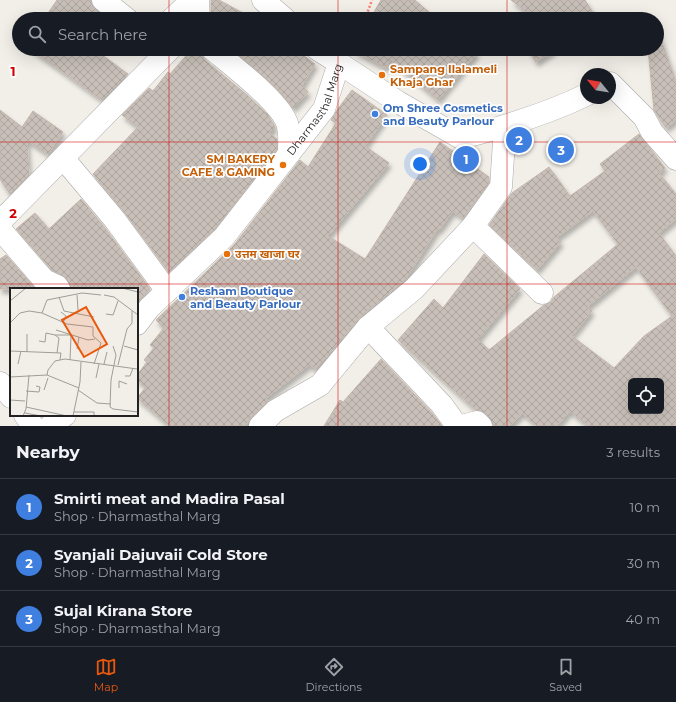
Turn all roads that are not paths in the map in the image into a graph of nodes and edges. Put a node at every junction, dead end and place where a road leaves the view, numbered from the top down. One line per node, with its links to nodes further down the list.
1 (103, 0): 5 (street)
2 (192, 0): 6 (street)
3 (196, 0): 7 (street); 8 (street)
4 (263, 0): 9 (street)
5 (118, 12)
6 (179, 12)
7 (191, 12)
8 (198, 12)
9 (276, 12)
10 (163, 56): 18 (street)
11 (221, 56): 17 (street)
12 (328, 56): 13 (street)
13 (339, 63): 16 (street, Dharmasthal Marg); 17 (street, Dharmasthal Marg)
14 (616, 89): 19 (street)
15 (580, 97): 16 (street, Dharmasthal Marg)
16 (505, 126): 21 (street)
17 (289, 154): 24 (street, Dharmasthal Marg)
18 (63, 158): 20 (street); 24 (street)
19 (676, 159)
20 (0, 222)
21 (473, 226): 25 (street); 27 (street)
22 (0, 230): 23 (street)
23 (58, 288)
24 (167, 291): 26 (street, Dharmasthal Marg)
25 (542, 294)
26 (138, 323)
27 (368, 327): 32 (street); 36 (street)
28 (0, 383): 29 (street)
29 (10, 396)
30 (26, 416): 33 (street)
31 (64, 416): 34 (street)
32 (276, 419): 35 (street)
33 (33, 426)
34 (50, 426)
35 (260, 426)
36 (457, 426)
37 (462, 426): 38 (street)
38 (481, 426)

